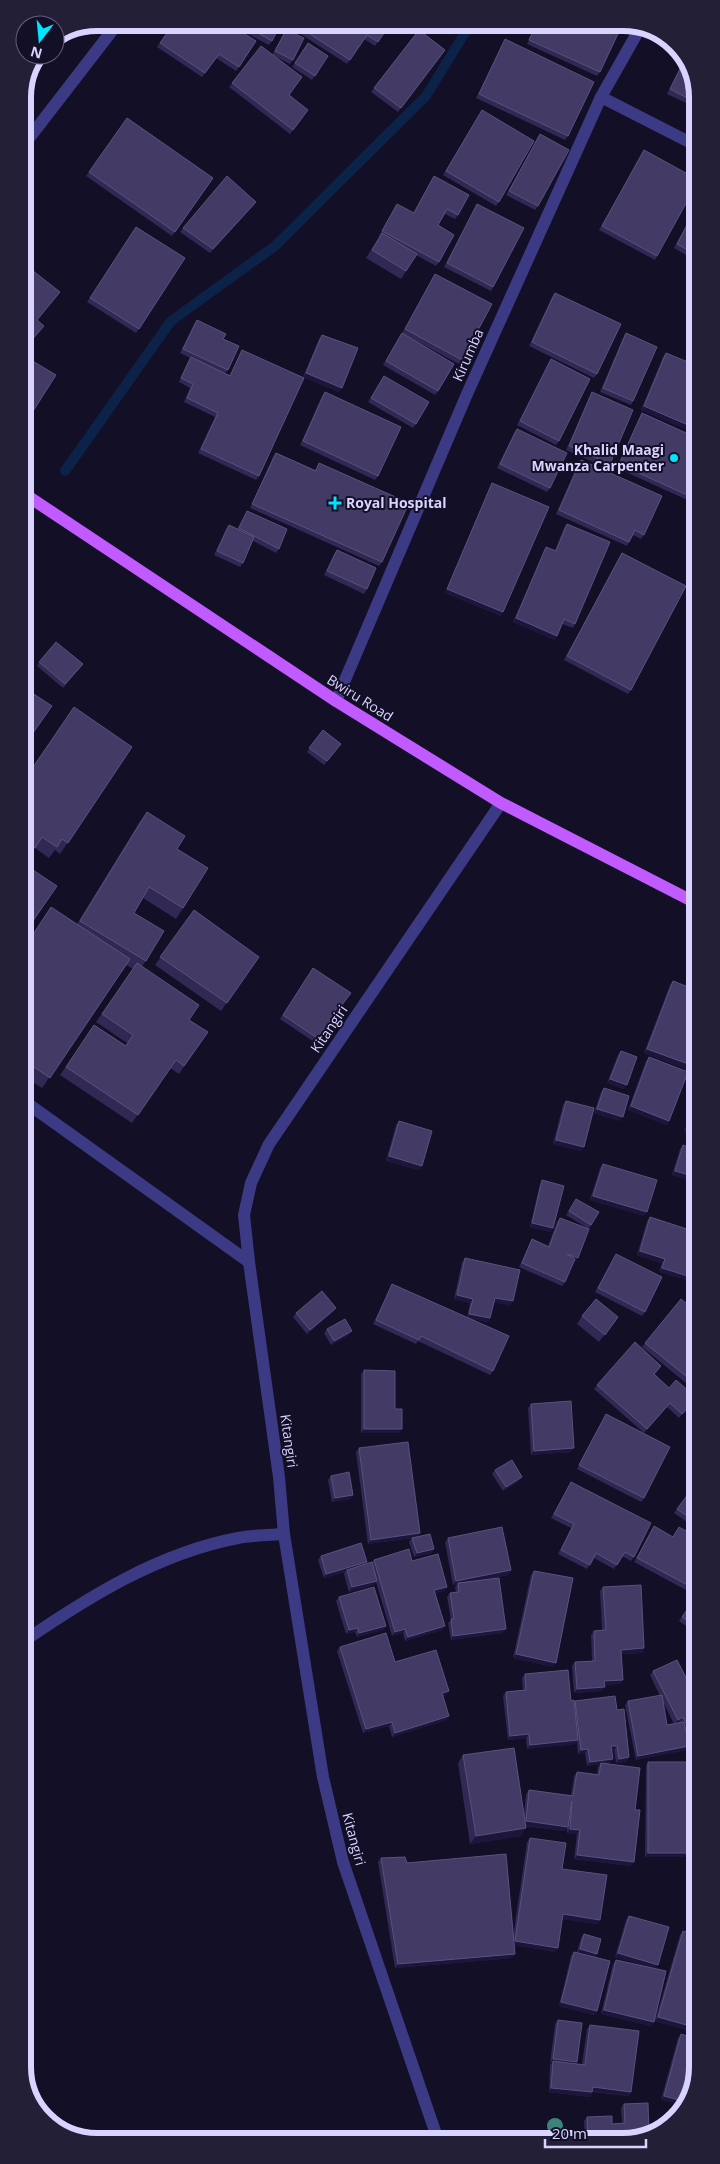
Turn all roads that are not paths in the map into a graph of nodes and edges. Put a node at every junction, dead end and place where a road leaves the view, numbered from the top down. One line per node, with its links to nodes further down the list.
1 (111, 31): 4 (street)
2 (637, 33): 3 (street, Kirumba)
3 (601, 97): 5 (street); 7 (street, Kirumba)
4 (31, 136)
5 (689, 142)
6 (31, 498): 7 (main road, Bwiru Road)
7 (336, 701): 8 (main road, Bwiru Road)
8 (501, 803): 9 (main road, Bwiru Road); 11 (street, Kitangiri)
9 (689, 899)
10 (31, 1106): 11 (street)
11 (249, 1262): 12 (street, Kitangiri)
12 (284, 1534): 13 (street); 14 (street, Kitangiri)
13 (31, 1636)
14 (436, 2133)

